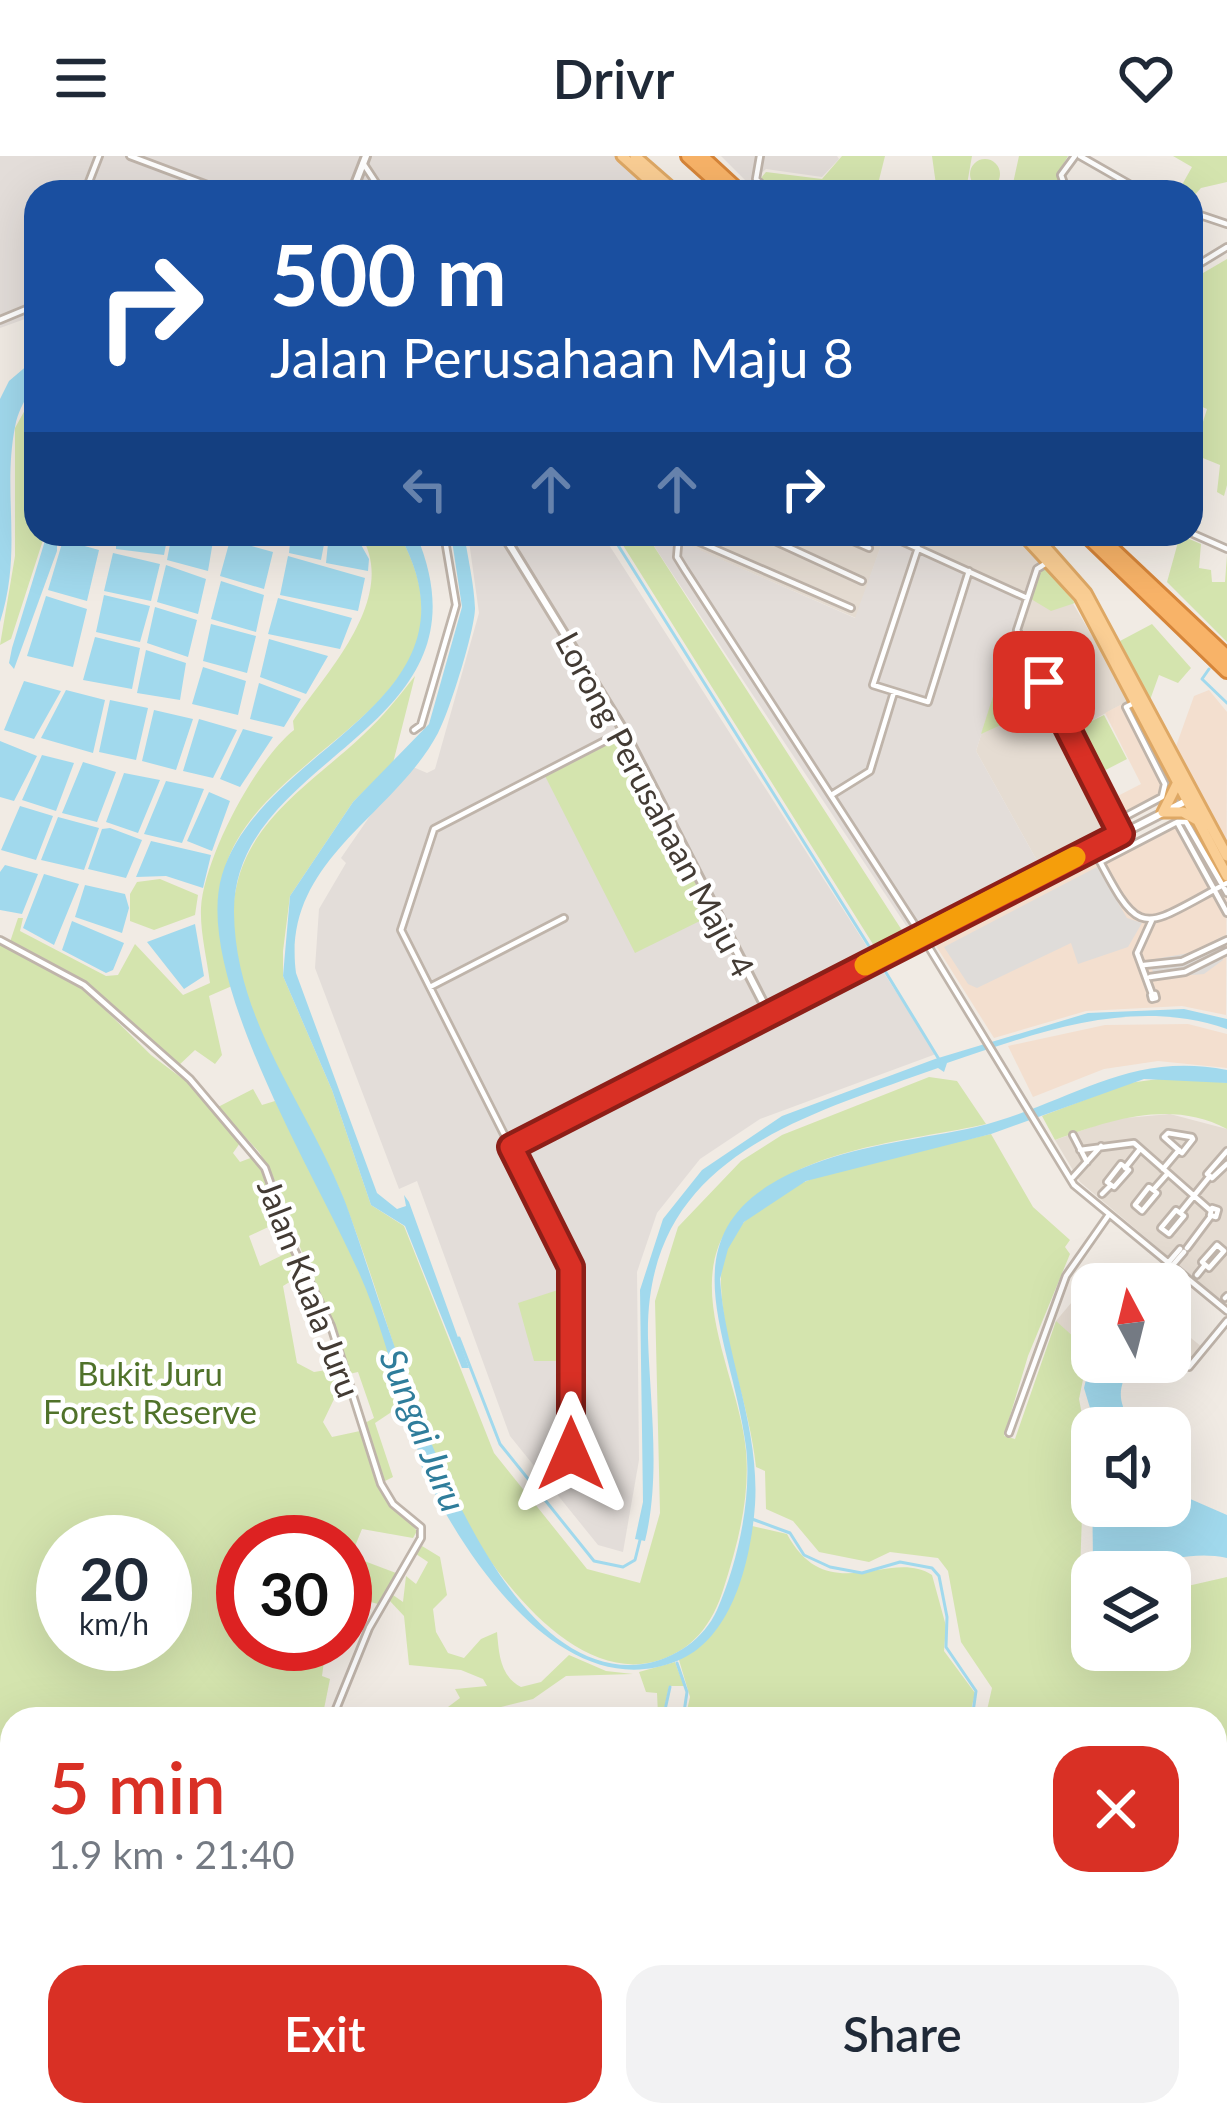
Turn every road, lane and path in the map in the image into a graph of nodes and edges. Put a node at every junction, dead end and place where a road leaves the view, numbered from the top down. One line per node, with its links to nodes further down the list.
1 (130, 156): 7 (street)
2 (622, 156): 8 (main road)
3 (635, 156): 9 (main road)
4 (688, 156): 10 (highway)
5 (701, 156): 11 (highway)
6 (1077, 156): 12 (street); 13 (street)
7 (194, 180)
8 (649, 180)
9 (662, 180)
10 (715, 180)
11 (727, 180)
12 (1063, 180)
13 (1114, 180)
14 (446, 546): 37 (street)
15 (510, 546): 38 (street, Lorong Perusahaan Maju 4)
16 (679, 546): 40 (street)
17 (708, 546): 31 (street)
18 (794, 546): 29 (street)
19 (864, 546): 25 (street)
20 (913, 546): 26 (street)
21 (1034, 546): 27 (main road)
22 (1045, 546): 41 (main road)
23 (1098, 546): 32 (highway)
24 (1108, 546): 32 (highway)
25 (869, 548)
26 (918, 548): 28 (street); 35 (street)
27 (1049, 561): 30 (street); 36 (main road)
28 (969, 571): 30 (street); 35 (street)
29 (862, 581)
30 (1028, 598): 43 (street)
31 (850, 608)
32 (1222, 656): 33 (highway); 34 (highway)
33 (1227, 671)
34 (1227, 681)
35 (894, 692): 40 (street)
36 (1136, 702): 39 (main road); 43 (street)
37 (414, 730)
38 (624, 731): 66 (street); 68 (street, Lorong Perusahaan Maju 4)
39 (1178, 782): 41 (main road); 42 (main road)
40 (831, 795): 58 (street)
41 (1191, 798): 42 (street); 44 (main road); 50 (main road)
42 (1163, 812): 44 (main road); 46 (street)
43 (1115, 821): 46 (street)
44 (1198, 821): 52 (main road)
45 (1177, 822): 49 (street); 52 (street); 53 (street)
46 (1121, 834): 47 (street)
47 (1103, 843): 48 (street); 49 (street)
48 (1093, 848): 51 (street); 58 (street)
49 (1110, 856): 51 (street)
50 (1227, 856)
51 (1100, 862): 57 (street)
52 (1226, 882): 53 (street); 54 (street)
53 (1213, 890): 55 (street); 57 (street)
54 (1227, 893)
55 (1227, 913)
56 (564, 918): 66 (street)
57 (1152, 920): 64 (street)
58 (922, 936): 68 (street); 80 (street)
59 (0, 940): 98 (street, Jalan Kuala Juru)
60 (1227, 940): 61 (street)
61 (1214, 946): 63 (street); 64 (street)
62 (1227, 951): 63 (street)
63 (1219, 956): 65 (street)
64 (1146, 965): 65 (street)
65 (1152, 976): 67 (street)
66 (430, 987): 71 (street)
67 (1154, 994)
68 (769, 1014): 71 (street)
69 (1072, 1135): 73 (street)
70 (1101, 1146): 72 (street); 73 (street); 76 (street)
71 (511, 1147): 97 (street)
72 (1140, 1149): 78 (street); 81 (street)
73 (1080, 1150): 76 (street)
74 (1179, 1150): 74 (street); 78 (street)
75 (1227, 1151): 79 (street)
76 (1087, 1162): 80 (street)
77 (1227, 1164): 79 (street)
78 (1165, 1171): 82 (street); 85 (street)
79 (1210, 1176): 82 (street)
80 (1071, 1179): 83 (street)
81 (1102, 1194)
82 (1194, 1196): 84 (street); 87 (street)
83 (1109, 1214): 89 (street); 96 (street)
84 (1213, 1214): 86 (street); 90 (street)
85 (1131, 1217)
86 (1227, 1223)
87 (1158, 1240)
88 (1227, 1240): 91 (street)
89 (1168, 1263)
90 (1172, 1263)
91 (1197, 1275)
92 (1191, 1282): 93 (street)
93 (1227, 1311)
94 (1227, 1321): 95 (street)
95 (1191, 1365)
96 (1009, 1433)
97 (571, 1454)
98 (337, 1707)

